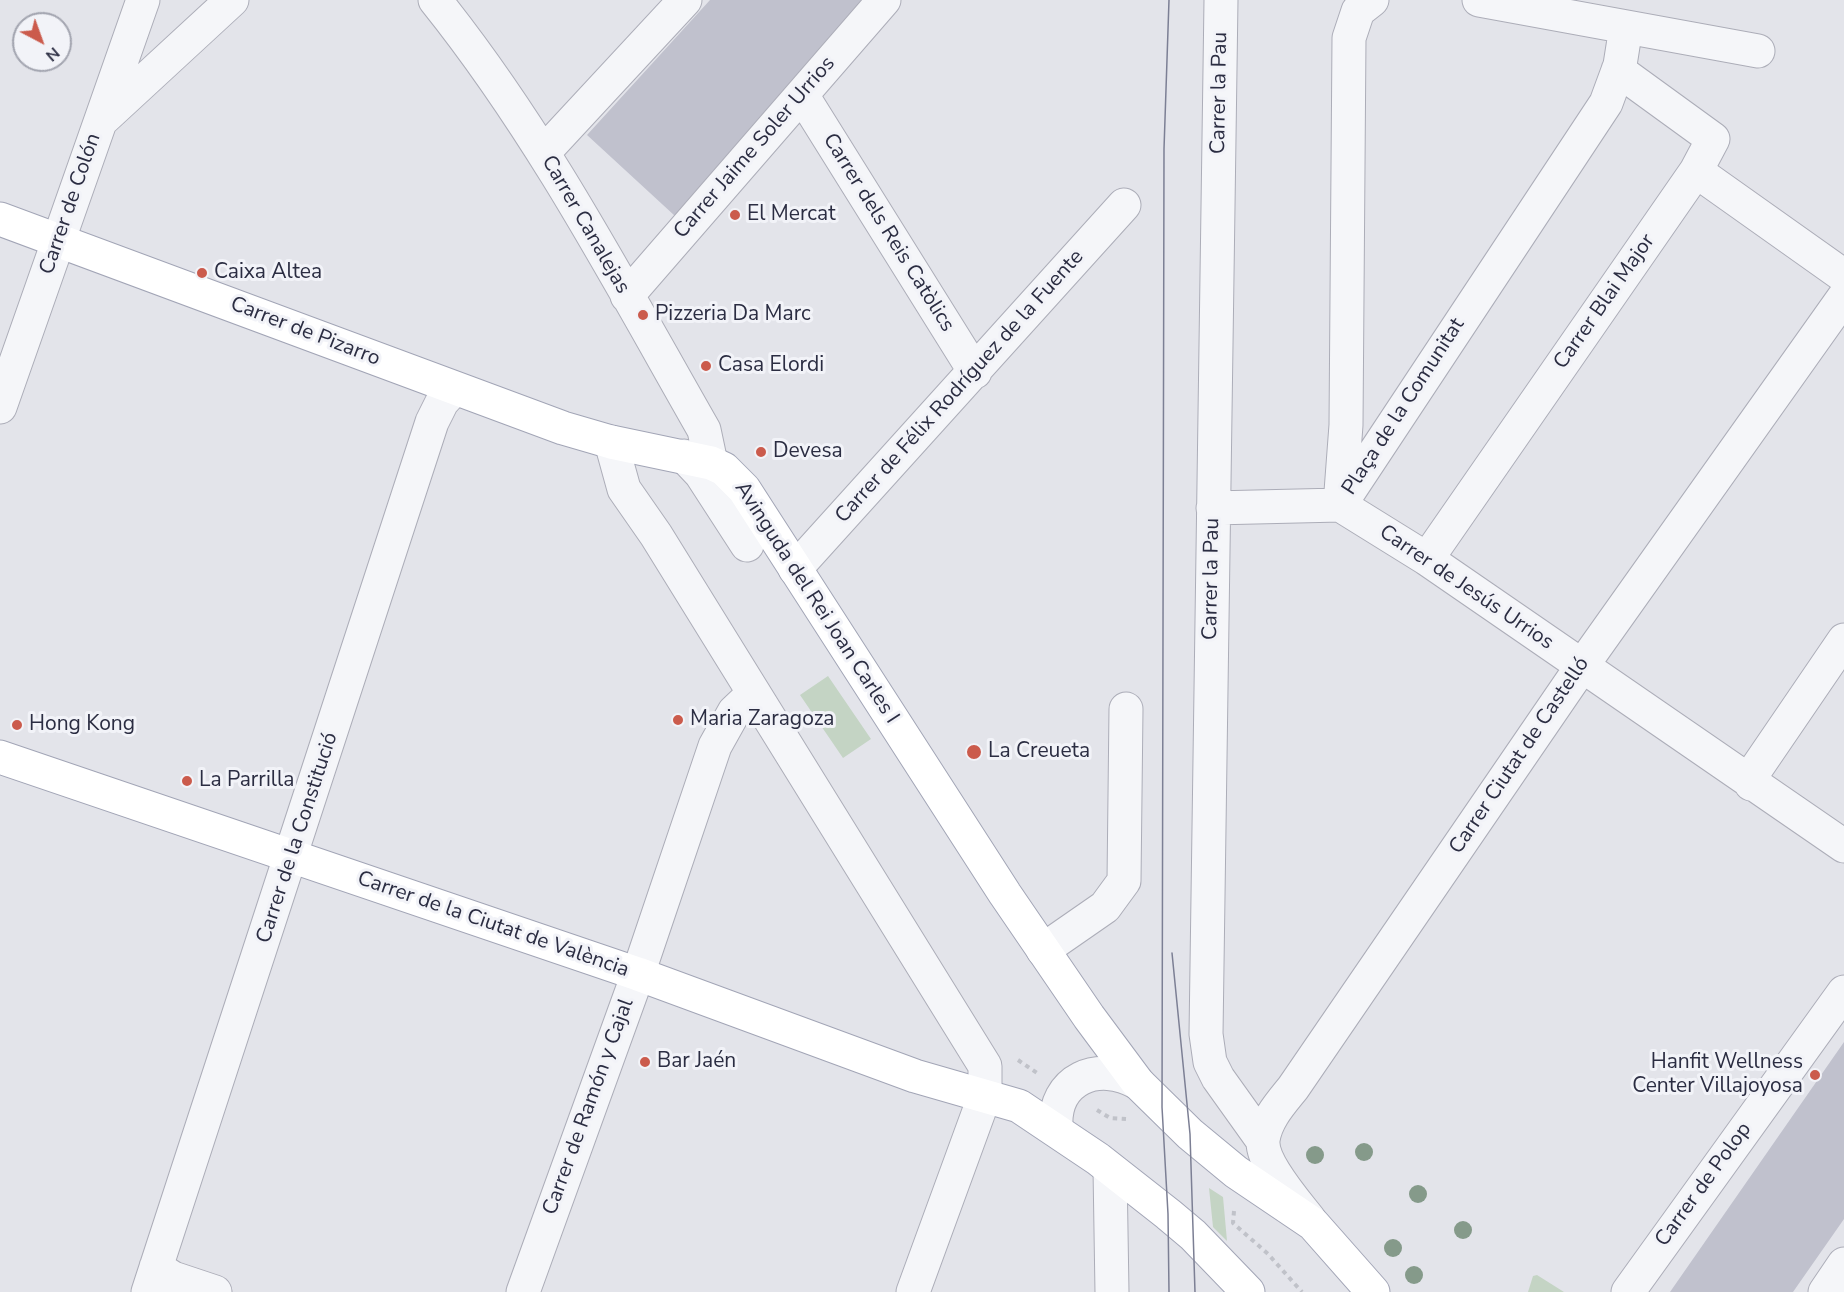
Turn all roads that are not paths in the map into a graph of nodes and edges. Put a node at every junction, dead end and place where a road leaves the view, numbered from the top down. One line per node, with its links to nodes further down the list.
1 (142, 0): 13 (street, Carrer de Colón)
2 (232, 0): 13 (street)
3 (435, 0): 14 (street, Carrer Canalejas)
4 (685, 0): 14 (street)
5 (884, 0): 12 (street, Carrer Jaime Soler Urrios)
6 (1221, 0): 28 (street, Carrer la Pau)
7 (1372, 0): 27 (street, Plaça de la Comunitat)
8 (1479, 0): 9 (street)
9 (1626, 27): 10 (street); 11 (street, Plaça de la Comunitat)
10 (1758, 51)
11 (1618, 70): 15 (street, Carrer Blai Major); 27 (street, Plaça de la Comunitat)
12 (802, 95): 20 (street, Carrer Jaime Soler Urrios); 22 (street, Carrer dels Reis Catòlics)
13 (100, 122): 18 (street, Carrer de Colón)
14 (544, 152): 20 (street, Carrer Canalejas)
15 (1696, 171): 19 (street); 30 (street, Carrer Blai Major)
16 (1124, 205): 22 (street, Carrer de Félix Rodríguez de la Fuente)
17 (0, 219): 18 (main road, Carrer de Pizarro)
18 (58, 239): 23 (main road, Carrer de Pizarro); 24 (street, Carrer de Colón)
19 (1844, 276)
20 (627, 296): 26 (street, Carrer Canalejas)
21 (1844, 297): 33 (street, Carrer Ciutat de Castelló)
22 (975, 372): 31 (street, Carrer de Félix Rodríguez de la Fuente)
23 (454, 389): 25 (main road, Carrer de Pizarro); 39 (street, Carrer de la Constitució)
24 (0, 407)
25 (610, 442): 26 (main road, Avinguda del Rei Joan Carles I); 34 (street)
26 (698, 459): 29 (street); 31 (main road, Avinguda del Rei Joan Carles I)
27 (1340, 505): 28 (street); 30 (street, Carrer de Jesús Urrios)
28 (1213, 508): 46 (street, Carrer la Pau)
29 (747, 546)
30 (1427, 559): 33 (street, Carrer de Jesús Urrios)
31 (795, 569): 40 (main road, Avinguda del Rei Joan Carles I)
32 (1844, 640): 37 (street)
33 (1582, 666): 37 (street, Carrer de Jesús Urrios); 46 (street, Carrer Ciutat de Castelló)
34 (754, 693): 41 (street, Carrer de Ramón y Cajal); 44 (street)
35 (1126, 709): 40 (street)
36 (0, 757): 39 (main road, Carrer de la Ciutat de València)
37 (1751, 784): 38 (street, Carrer de Jesús Urrios)
38 (1844, 846)
39 (292, 857): 41 (main road, Carrer de la Ciutat de València); 50 (street, Carrer de la Constitució)
40 (1043, 950): 43 (main road, Avinguda del Rei Joan Carles I)
41 (638, 974): 44 (main road, Carrer de la Ciutat de València); 52 (street, Carrer de Ramón y Cajal)
42 (1844, 992): 57 (street, Carrer de Polop)
43 (1138, 1083): 45 (street, Avinguda del Rei Joan Carles I); 48 (main road, Avinguda del Rei Joan Carles I)
44 (986, 1095): 45 (main road); 53 (street)
45 (1056, 1128): 47 (main road)
46 (1263, 1141): 48 (street)
47 (1110, 1169): 54 (street); 55 (main road)
48 (1313, 1224): 56 (main road, Avinguda del Rei Joan Carles I)
49 (1844, 1264): 58 (street)
50 (152, 1280): 51 (street)
51 (215, 1292)
52 (523, 1292)
53 (913, 1292)
54 (1112, 1292)
55 (1248, 1292)
56 (1373, 1292)
57 (1628, 1292)
58 (1825, 1292)

